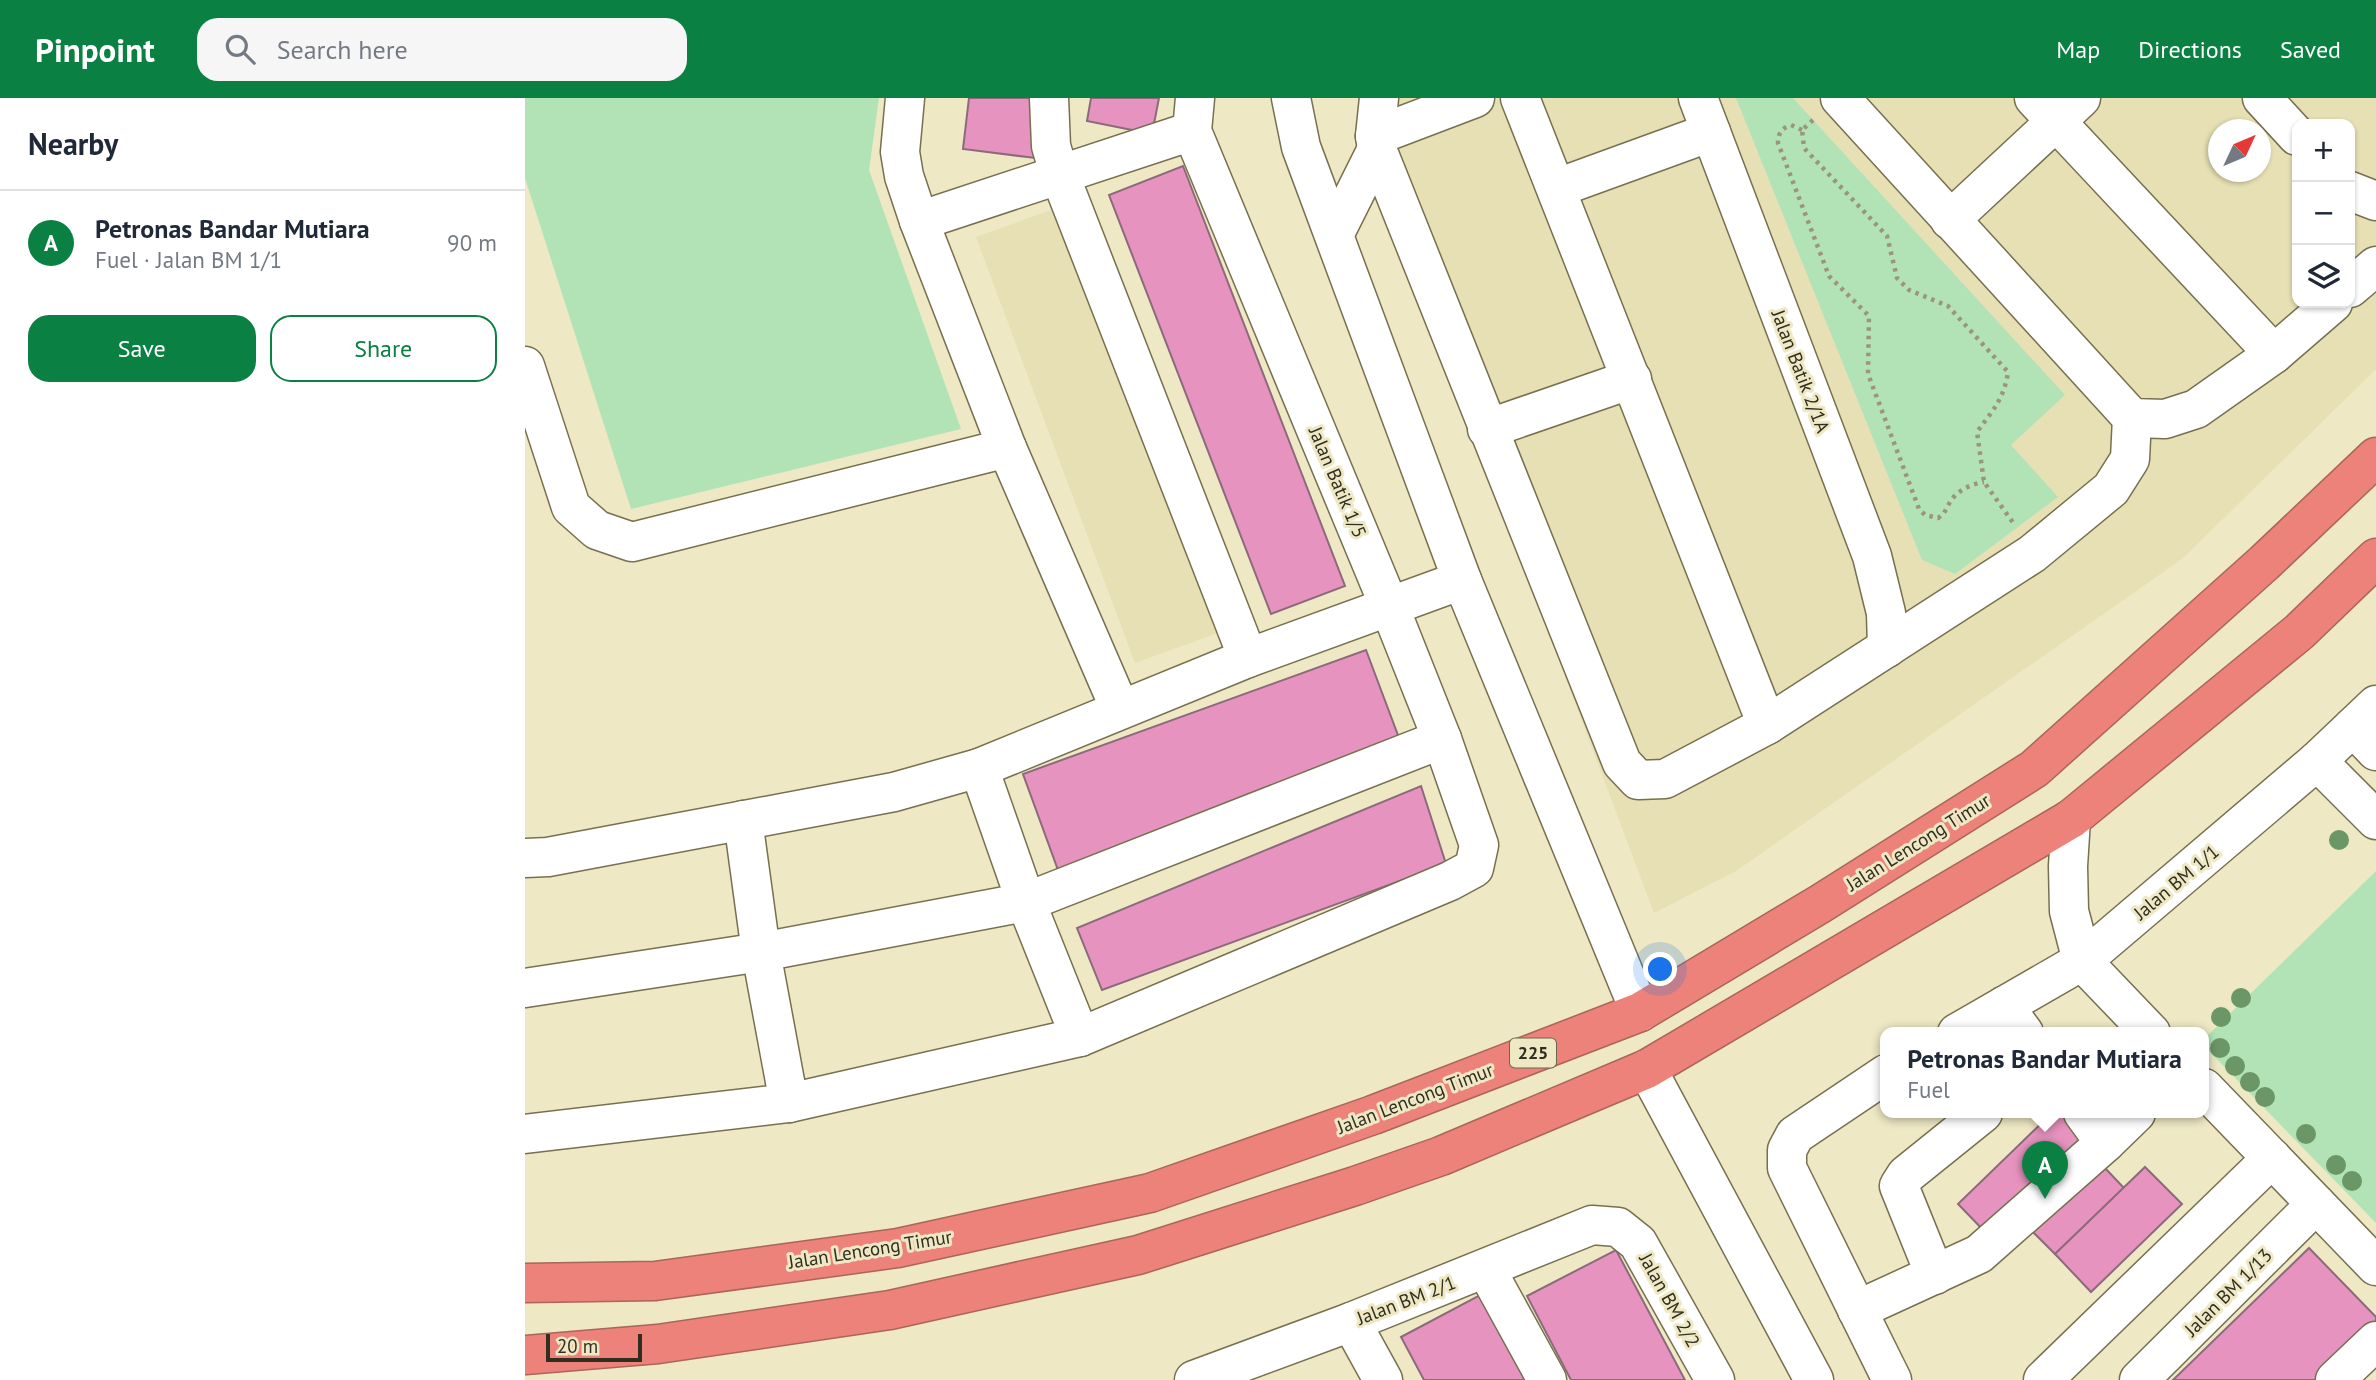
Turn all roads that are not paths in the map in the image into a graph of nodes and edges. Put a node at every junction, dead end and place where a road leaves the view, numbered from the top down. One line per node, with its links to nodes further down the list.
1 (905, 98): 19 (street)
2 (1049, 98): 14 (street)
3 (1291, 98): 20 (street)
4 (1379, 98): 13 (street)
5 (1475, 98): 13 (street)
6 (1520, 98): 15 (street)
7 (2262, 98): 12 (street)
8 (1830, 106): 18 (street)
9 (2057, 106): 18 (street); 24 (street)
10 (1193, 114): 14 (street); 33 (street, Jalan Batik 1/5)
11 (1705, 115): 15 (street); 34 (street, Jalan Batik 2/1A)
12 (2292, 131)
13 (1376, 143): 20 (street); 28 (street)
14 (1059, 173): 19 (street); 35 (street)
15 (1557, 188): 26 (street)
16 (2355, 193): 17 (street)
17 (2376, 201)
18 (1950, 220): 27 (street)
19 (919, 221): 29 (street)
20 (1335, 233): 32 (street)
21 (2376, 265): 22 (street)
22 (2355, 284)
23 (2327, 308): 24 (street)
24 (2274, 354): 27 (street)
25 (525, 366): 29 (street)
26 (1632, 379): 28 (street); 37 (street)
27 (2132, 418): 34 (street)
28 (1487, 429): 37 (street)
29 (1007, 449): 36 (street)
30 (2376, 457): 50 (highway, Jalan Lencong Timur / 225)
31 (2376, 558): 42 (highway)
32 (1462, 580): 33 (street); 50 (street)
33 (1390, 608): 35 (street); 39 (street, Jalan Batik 1/5)
34 (1887, 648): 37 (street)
35 (1248, 658): 36 (street)
36 (1120, 709): 41 (street)
37 (1767, 725)
38 (2368, 727): 40 (street, Jalan BM 1/1)
39 (1441, 739): 46 (street); 54 (street, Jalan Batik 1/5)
40 (2317, 761): 44 (street); 48 (street, Jalan BM 1/1)
41 (979, 768): 43 (street); 46 (street)
42 (2071, 819): 48 (street); 55 (highway)
43 (743, 820): 45 (street); 47 (street)
44 (2376, 820)
45 (525, 858)
46 (1025, 902): 47 (street); 54 (street)
47 (761, 952): 49 (street); 58 (street)
48 (2082, 961): 51 (street, Jalan BM 1/1); 53 (street)
49 (525, 988)
50 (1640, 1012): 69 (highway, Jalan Lencong Timur / 225)
51 (2014, 1019): 52 (street, Jalan BM 1/1)
52 (1981, 1027)
53 (2145, 1027)
54 (1080, 1037): 58 (street)
55 (1647, 1069): 73 (highway); 78 (street)
56 (1880, 1078): 70 (street)
57 (2209, 1093): 63 (street)
58 (789, 1103): 62 (street)
59 (1977, 1118): 68 (street)
60 (2122, 1118): 61 (street)
61 (2094, 1128): 68 (street)
62 (525, 1134)
63 (2272, 1158): 64 (street); 80 (street)
64 (2316, 1204): 66 (street); 81 (street, Jalan BM 1/13)
65 (1618, 1227): 67 (street, Jalan BM 2/1); 77 (street, Jalan BM 2/2)
66 (2376, 1266)
67 (1486, 1269): 71 (street, Jalan BM 2/1); 76 (street)
68 (1935, 1275): 70 (street)
69 (525, 1283)
70 (1857, 1310): 79 (street)
71 (1351, 1322): 74 (street, Jalan BM 2/1); 75 (street)
72 (2376, 1341): 82 (street)
73 (525, 1355)
74 (1207, 1378)
75 (1383, 1380)
76 (1547, 1380)
77 (1715, 1380)
78 (1814, 1380)
79 (1892, 1380)
80 (2043, 1380)
81 (2139, 1380)
82 (2335, 1380)

